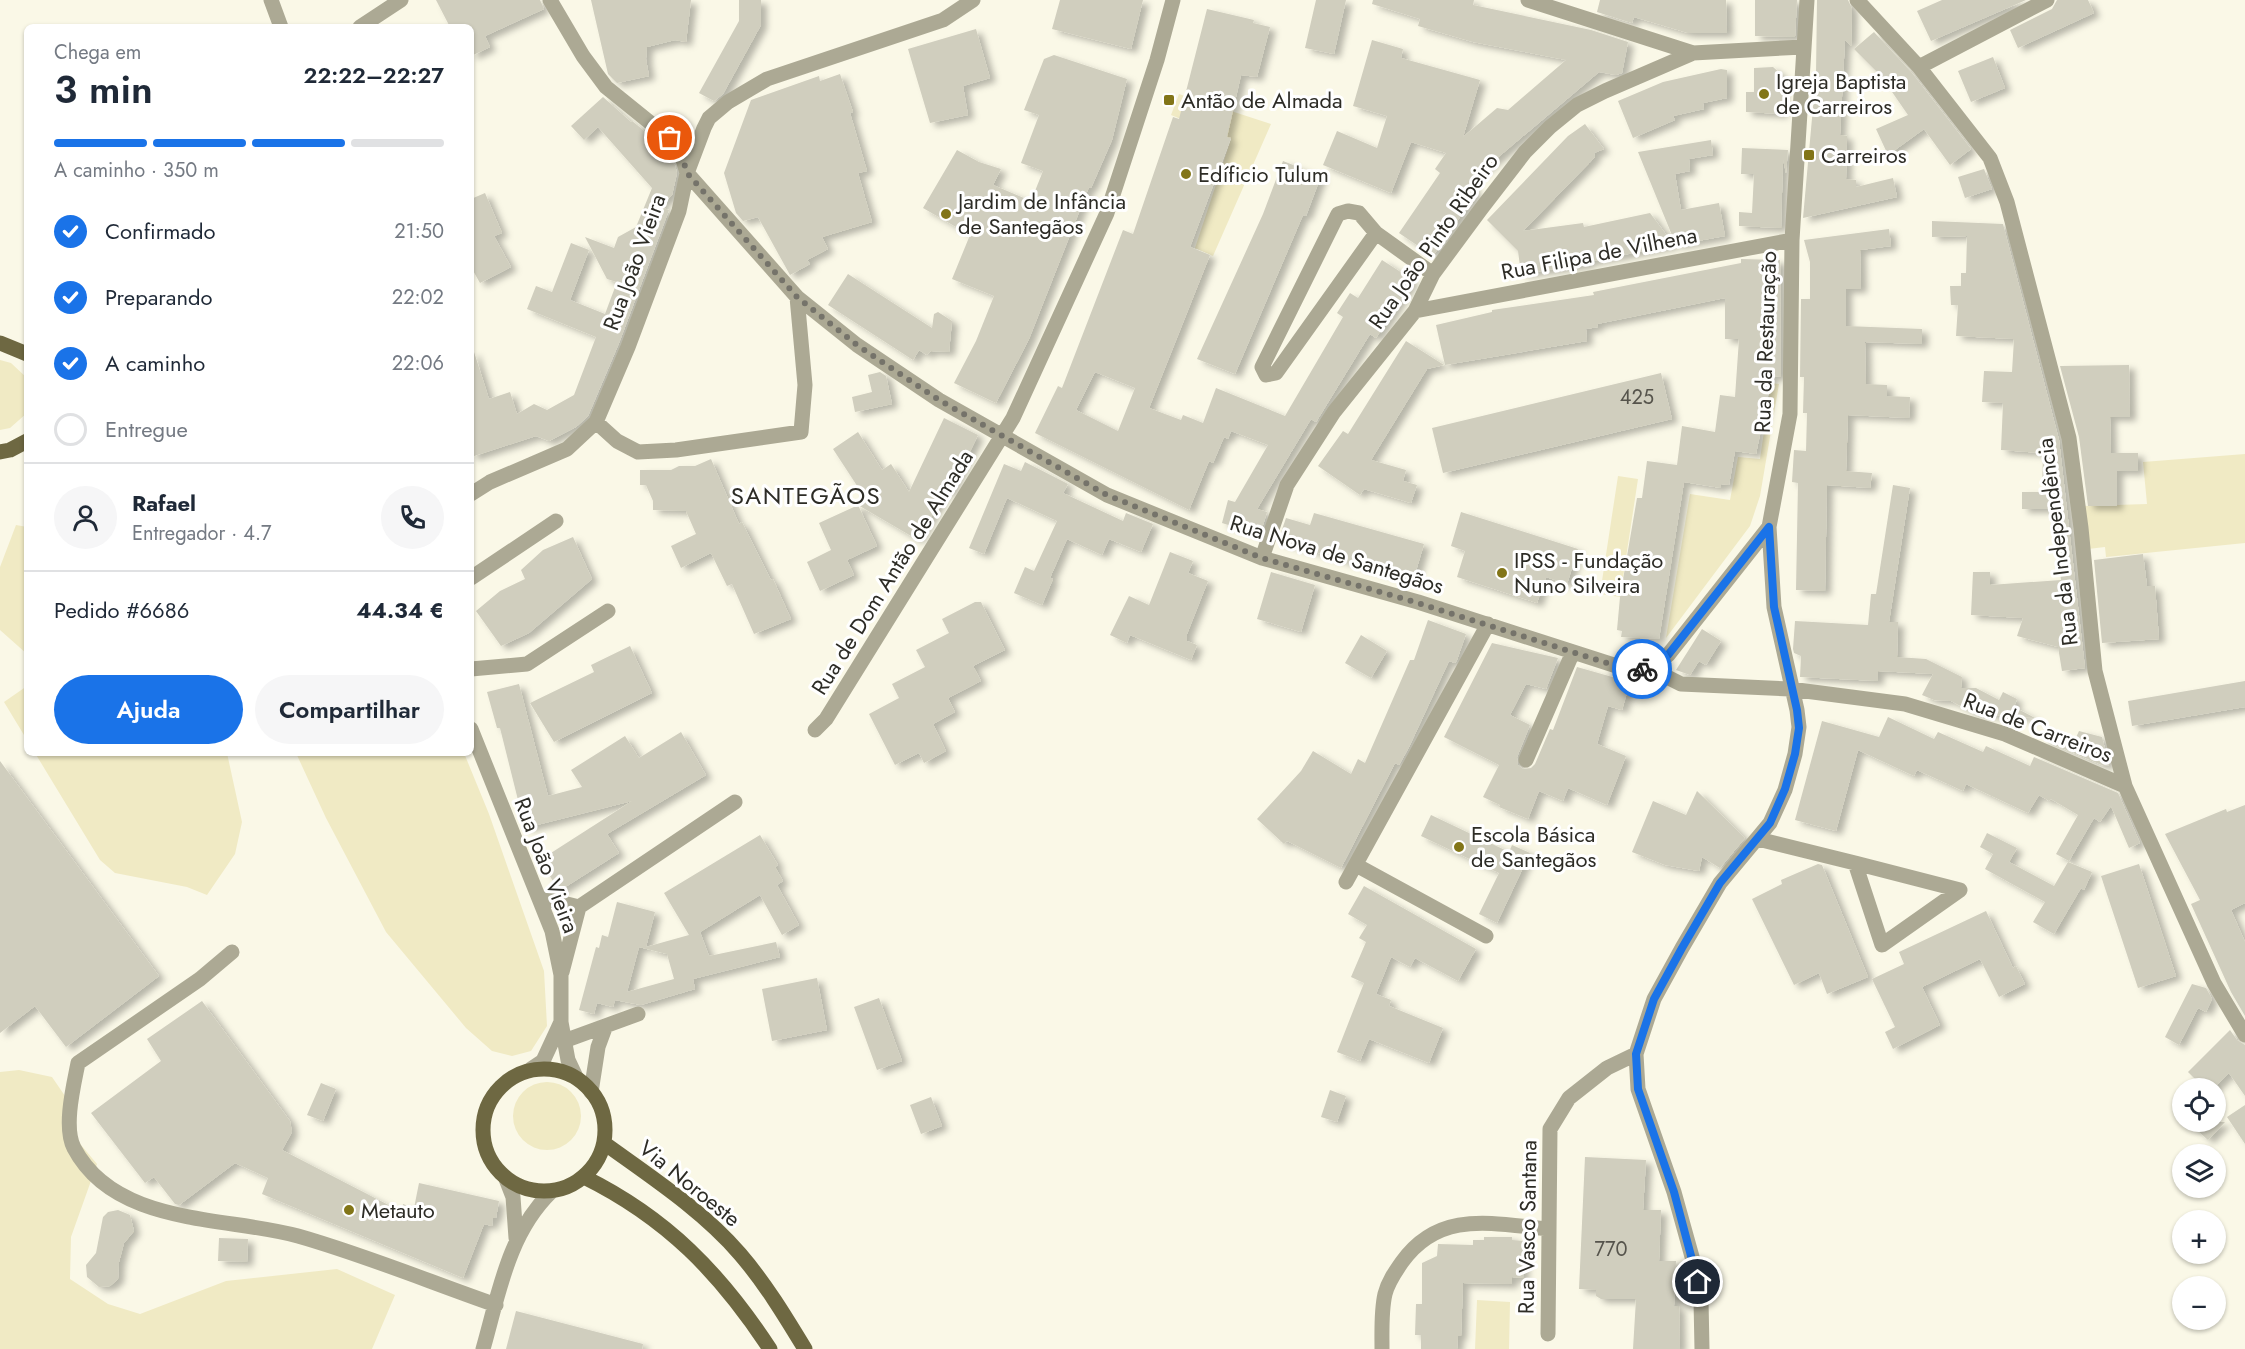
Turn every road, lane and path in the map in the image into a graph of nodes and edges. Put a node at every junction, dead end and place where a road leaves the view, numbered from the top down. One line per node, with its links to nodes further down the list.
1 (271, 0): 10 (street)
2 (401, 0): 11 (street)
3 (550, 0): 15 (street)
4 (973, 0): 15 (street, Rua João Vieira)
5 (1173, 0): 24 (street, Rua de Dom Antão de Almada)
6 (1528, 0): 13 (street)
7 (1806, 0): 12 (street, Rua da Restauração)
8 (1857, 0): 14 (street, Rua da Independência)
9 (2047, 0): 14 (street)
10 (280, 24)
11 (365, 24)
12 (1803, 47): 13 (street, Rua João Pinto Ribeiro); 17 (street, Rua da Restauração)
13 (1693, 53): 18 (street, Rua João Pinto Ribeiro)
14 (1919, 67): 41 (street, Rua da Independência)
15 (687, 173): 19 (street, Rua Nova de Santegãos); 23 (street, Rua João Vieira)
16 (1376, 232): 16 (street); 18 (street)
17 (1792, 240): 20 (street, Rua Filipa de Vilhena); 29 (street, Rua da Restauração)
18 (1433, 274): 20 (street, Rua João Pinto Ribeiro)
19 (797, 297): 23 (street); 24 (street, Rua Nova de Santegãos)
20 (1415, 311): 30 (street, Rua João Pinto Ribeiro)
21 (0, 343): 22 (main road)
22 (24, 353)
23 (596, 422): 27 (street, Rua João Vieira)
24 (1004, 434): 30 (street, Rua Nova de Santegãos); 38 (street, Rua de Dom Antão de Almada)
25 (24, 443): 26 (main road)
26 (0, 452)
27 (474, 492)
28 (556, 521): 31 (street)
29 (1769, 527): 36 (street); 37 (street, Rua da Restauração)
30 (1262, 558): 33 (street, Rua Nova de Santegãos)
31 (474, 576)
32 (608, 611): 35 (street)
33 (1488, 624): 34 (street, Rua Nova de Santegãos); 45 (street)
34 (1573, 652): 36 (street, Rua Nova de Santegãos); 40 (street)
35 (474, 669)
36 (1651, 669): 37 (street, Rua de Carreiros)
37 (1790, 689): 41 (street, Rua de Carreiros); 43 (street, Rua da Restauração)
38 (815, 730)
39 (474, 737): 47 (street, Rua João Vieira)
40 (1526, 760)
41 (2125, 786): 55 (street, Rua da Independência)
42 (735, 802): 48 (street)
43 (1758, 839): 44 (street); 57 (street, Rua da Restauração)
44 (1855, 863): 44 (street)
45 (1356, 865): 46 (street); 49 (street)
46 (1346, 882)
47 (538, 897): 48 (street); 51 (street, Rua João Vieira)
48 (579, 907): 51 (street)
49 (1486, 936)
50 (232, 952): 67 (street)
51 (561, 975): 53 (street, Rua João Vieira)
52 (639, 1014): 54 (street)
53 (561, 1022): 56 (street, Rua João Vieira); 58 (street, Rua João Vieira)
54 (605, 1028): 56 (street); 60 (street)
55 (2245, 1035)
56 (564, 1041): 59 (street, Rua João Vieira)
57 (1636, 1054): 65 (street, Rua Vasco Santana); 73 (street, Rua da Restauração)
58 (531, 1070): 59 (main road); 63 (main road)
59 (576, 1077): 60 (main road)
60 (591, 1092): 61 (main road)
61 (604, 1143): 62 (main road); 71 (main road, Via Noroeste)
62 (584, 1177): 64 (main road); 70 (main road)
63 (506, 1179): 64 (main road); 66 (street)
64 (551, 1191): 66 (street)
65 (1549, 1228): 68 (street, Rua Vasco Santana); 72 (street)
66 (516, 1238): 67 (street)
67 (496, 1305): 69 (street)
68 (1548, 1334)
69 (483, 1349)
70 (770, 1349)
71 (806, 1349)
72 (1382, 1349)
73 (1702, 1349)

